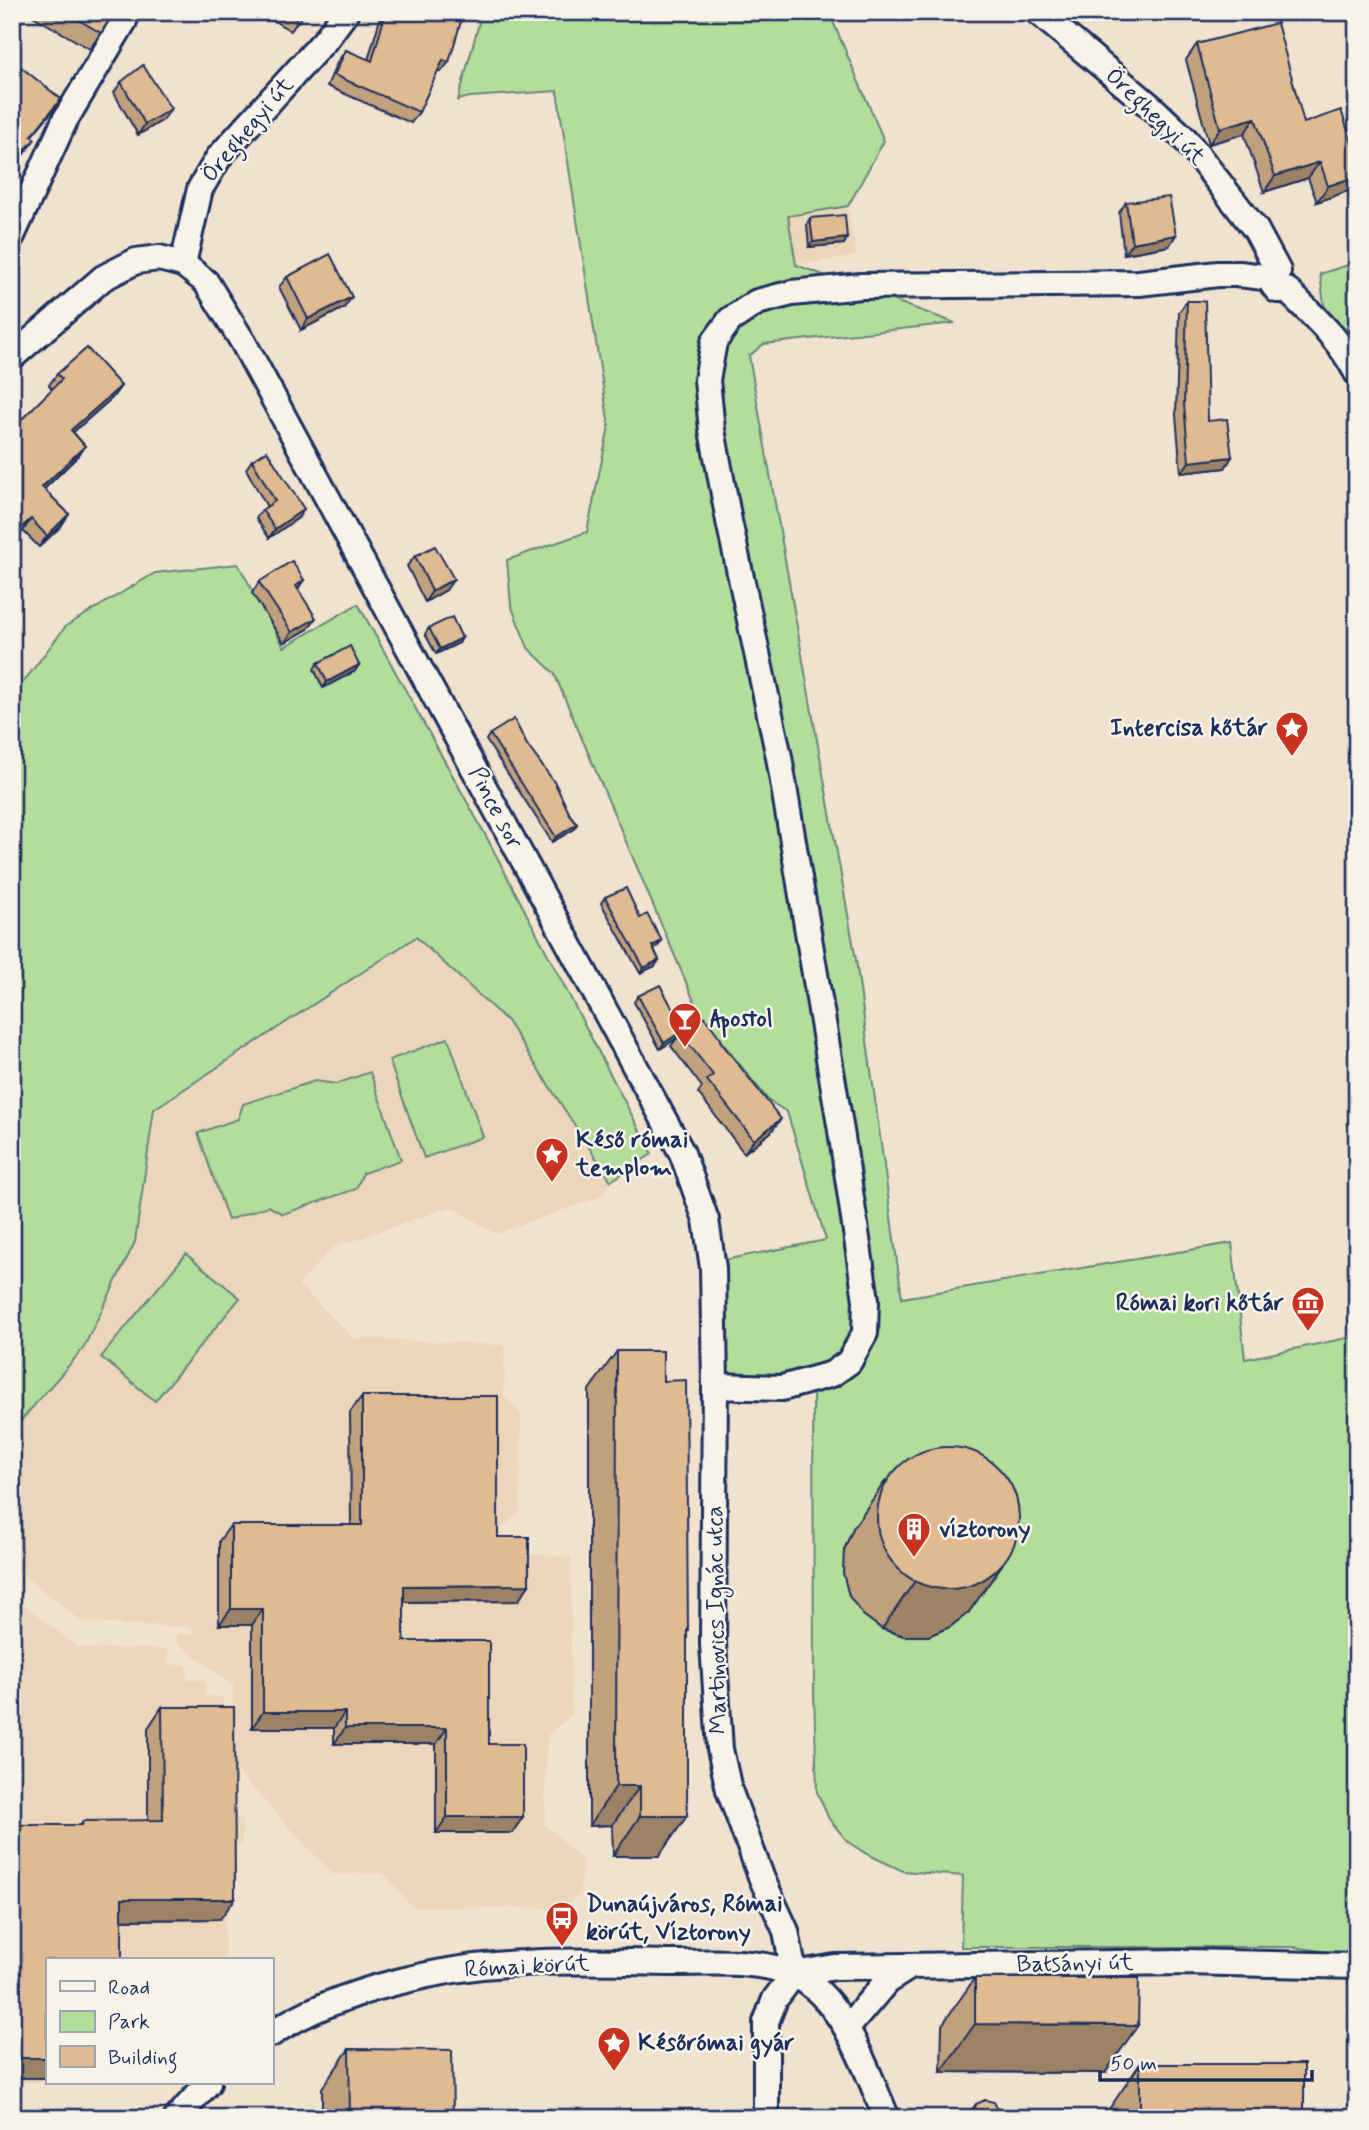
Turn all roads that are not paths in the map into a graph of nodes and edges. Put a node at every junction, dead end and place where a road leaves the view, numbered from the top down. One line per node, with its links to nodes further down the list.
1 (127, 12): 4 (street)
2 (346, 12): 5 (street, Öreghegyi út)
3 (1038, 12): 6 (street, Öreghegyi út)
4 (12, 236)
5 (183, 264): 7 (street); 9 (street, Pince sor)
6 (1279, 280): 8 (street, Öreghegyi út); 9 (street)
7 (12, 357)
8 (1357, 373)
9 (715, 1386): 12 (street, Martinovics Ignác utca)
10 (911, 1966): 11 (street, Batsányi út); 12 (street, Batsányi út); 13 (street)
11 (1357, 1966)
12 (794, 1975): 13 (street); 14 (street, Római körút); 17 (street)
13 (847, 2028): 18 (street)
14 (273, 2033)
15 (207, 2084): 16 (street)
16 (177, 2118)
17 (766, 2118)
18 (887, 2118)

